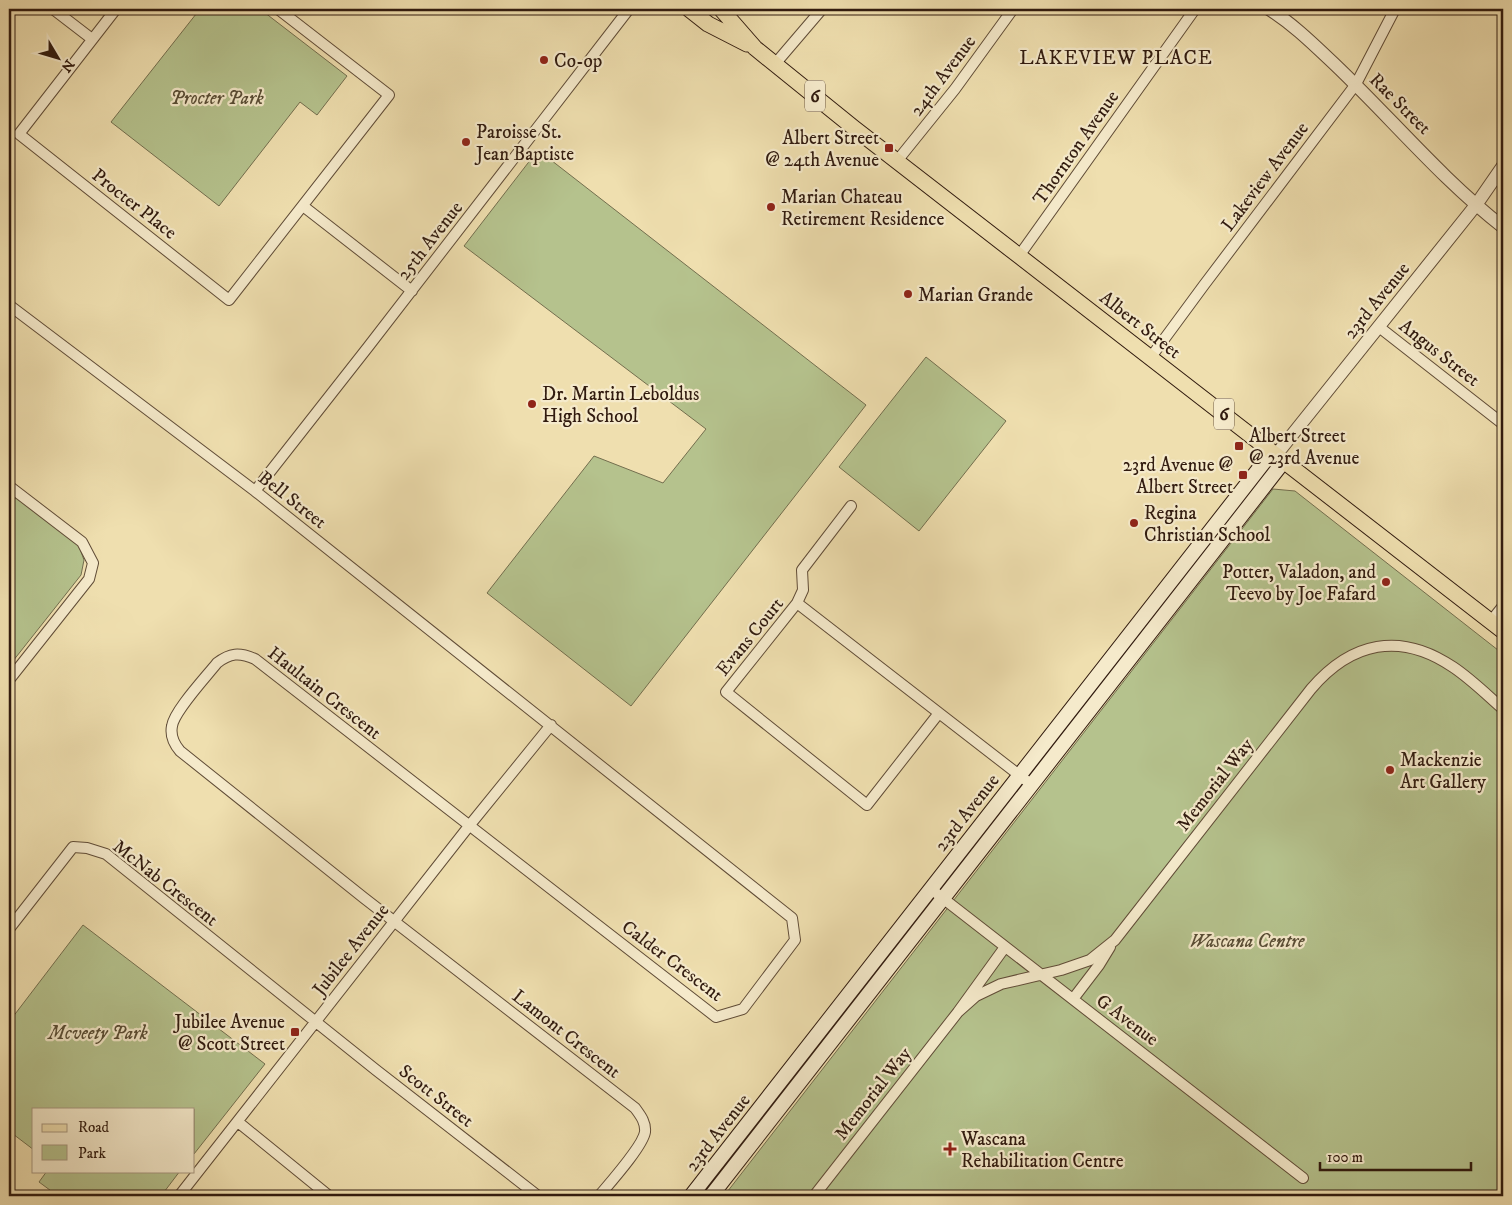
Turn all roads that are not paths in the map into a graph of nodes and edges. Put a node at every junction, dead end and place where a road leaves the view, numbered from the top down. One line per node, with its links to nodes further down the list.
1 (54, 9): 12 (street)
2 (116, 9): 12 (street, Procter Place)
3 (278, 9): 18 (street, Procter Place)
4 (629, 9): 22 (street, 25th Avenue)
5 (689, 9): 13 (main road, Albert Street / 6)
6 (721, 9): 13 (main road, Albert Street / 6)
7 (822, 9): 14 (street)
8 (1013, 9): 16 (street, 24th Avenue)
9 (1195, 9): 21 (street, Thornton Avenue)
10 (1269, 9): 15 (street, Rae Street)
11 (1395, 9): 15 (street, Lakeview Avenue)
12 (92, 39): 18 (street, Procter Place)
13 (755, 48): 14 (main road, Albert Street / 6)
14 (775, 64): 16 (main road, Albert Street / 6)
15 (1356, 84): 19 (street, Rae Street); 25 (street, Lakeview Avenue)
16 (897, 161): 21 (main road, Albert Street / 6)
17 (1503, 166): 19 (street, 23rd Avenue)
18 (303, 206): 22 (street)
19 (1476, 206): 20 (street, Rae Street); 24 (street, 23rd Avenue)
20 (1503, 227)
21 (1019, 256): 25 (main road, Albert Street / 6)
22 (412, 291): 29 (street, 25th Avenue)
23 (9, 305): 29 (street, Bell Street)
24 (1379, 326): 26 (street, Angus Street); 27 (street, 23rd Avenue)
25 (1151, 357): 27 (main road, Albert Street / 6)
26 (1503, 424)
27 (1277, 456): 33 (main road, Albert Street / 6); 39 (main road, 23rd Avenue); 40 (main road, 23rd Avenue)
28 (9, 488): 35 (street)
29 (255, 491): 38 (street, Bell Street)
30 (851, 506): 31 (street)
31 (796, 603): 37 (street, Evans Court); 37 (street, Evans Court)
32 (1503, 606): 33 (street)
33 (1491, 621): 34 (main road, Albert Street / 6)
34 (1503, 631)
35 (9, 680)
36 (1503, 708): 46 (street, Memorial Way)
37 (939, 713): 39 (street, Evans Court)
38 (551, 726): 41 (street, Jubilee Avenue); 41 (street, Calder Crescent)
39 (1019, 775): 40 (street, Evans Court); 42 (main road, 23rd Avenue)
40 (1032, 785): 43 (main road, 23rd Avenue)
41 (469, 826): 44 (street, Jubilee Avenue); 44 (street, Haultain Crescent)
42 (930, 888): 43 (street, G Avenue); 58 (main road, 23rd Avenue)
43 (943, 898): 47 (street, G Avenue); 59 (main road, 23rd Avenue)
44 (394, 921): 51 (street, Jubilee Avenue); 57 (street, Lamont Crescent)
45 (9, 929): 51 (street, McNab Crescent)
46 (1115, 940): 48 (street, Memorial Way); 49 (street)
47 (1005, 947): 48 (street, G Avenue); 50 (street, Memorial Way)
48 (1042, 975): 49 (street, G Avenue); 50 (street, Memorial Way)
49 (1073, 999): 53 (street, G Avenue)
50 (958, 1012): 60 (street, Memorial Way)
51 (314, 1021): 52 (street, Jubilee Avenue); 56 (street, Scott Street)
52 (238, 1122): 54 (street, Jubilee Avenue); 55 (street)
53 (1304, 1178)
54 (179, 1196)
55 (329, 1196)
56 (538, 1196)
57 (599, 1196)
58 (691, 1196)
59 (711, 1196)
60 (814, 1196)

